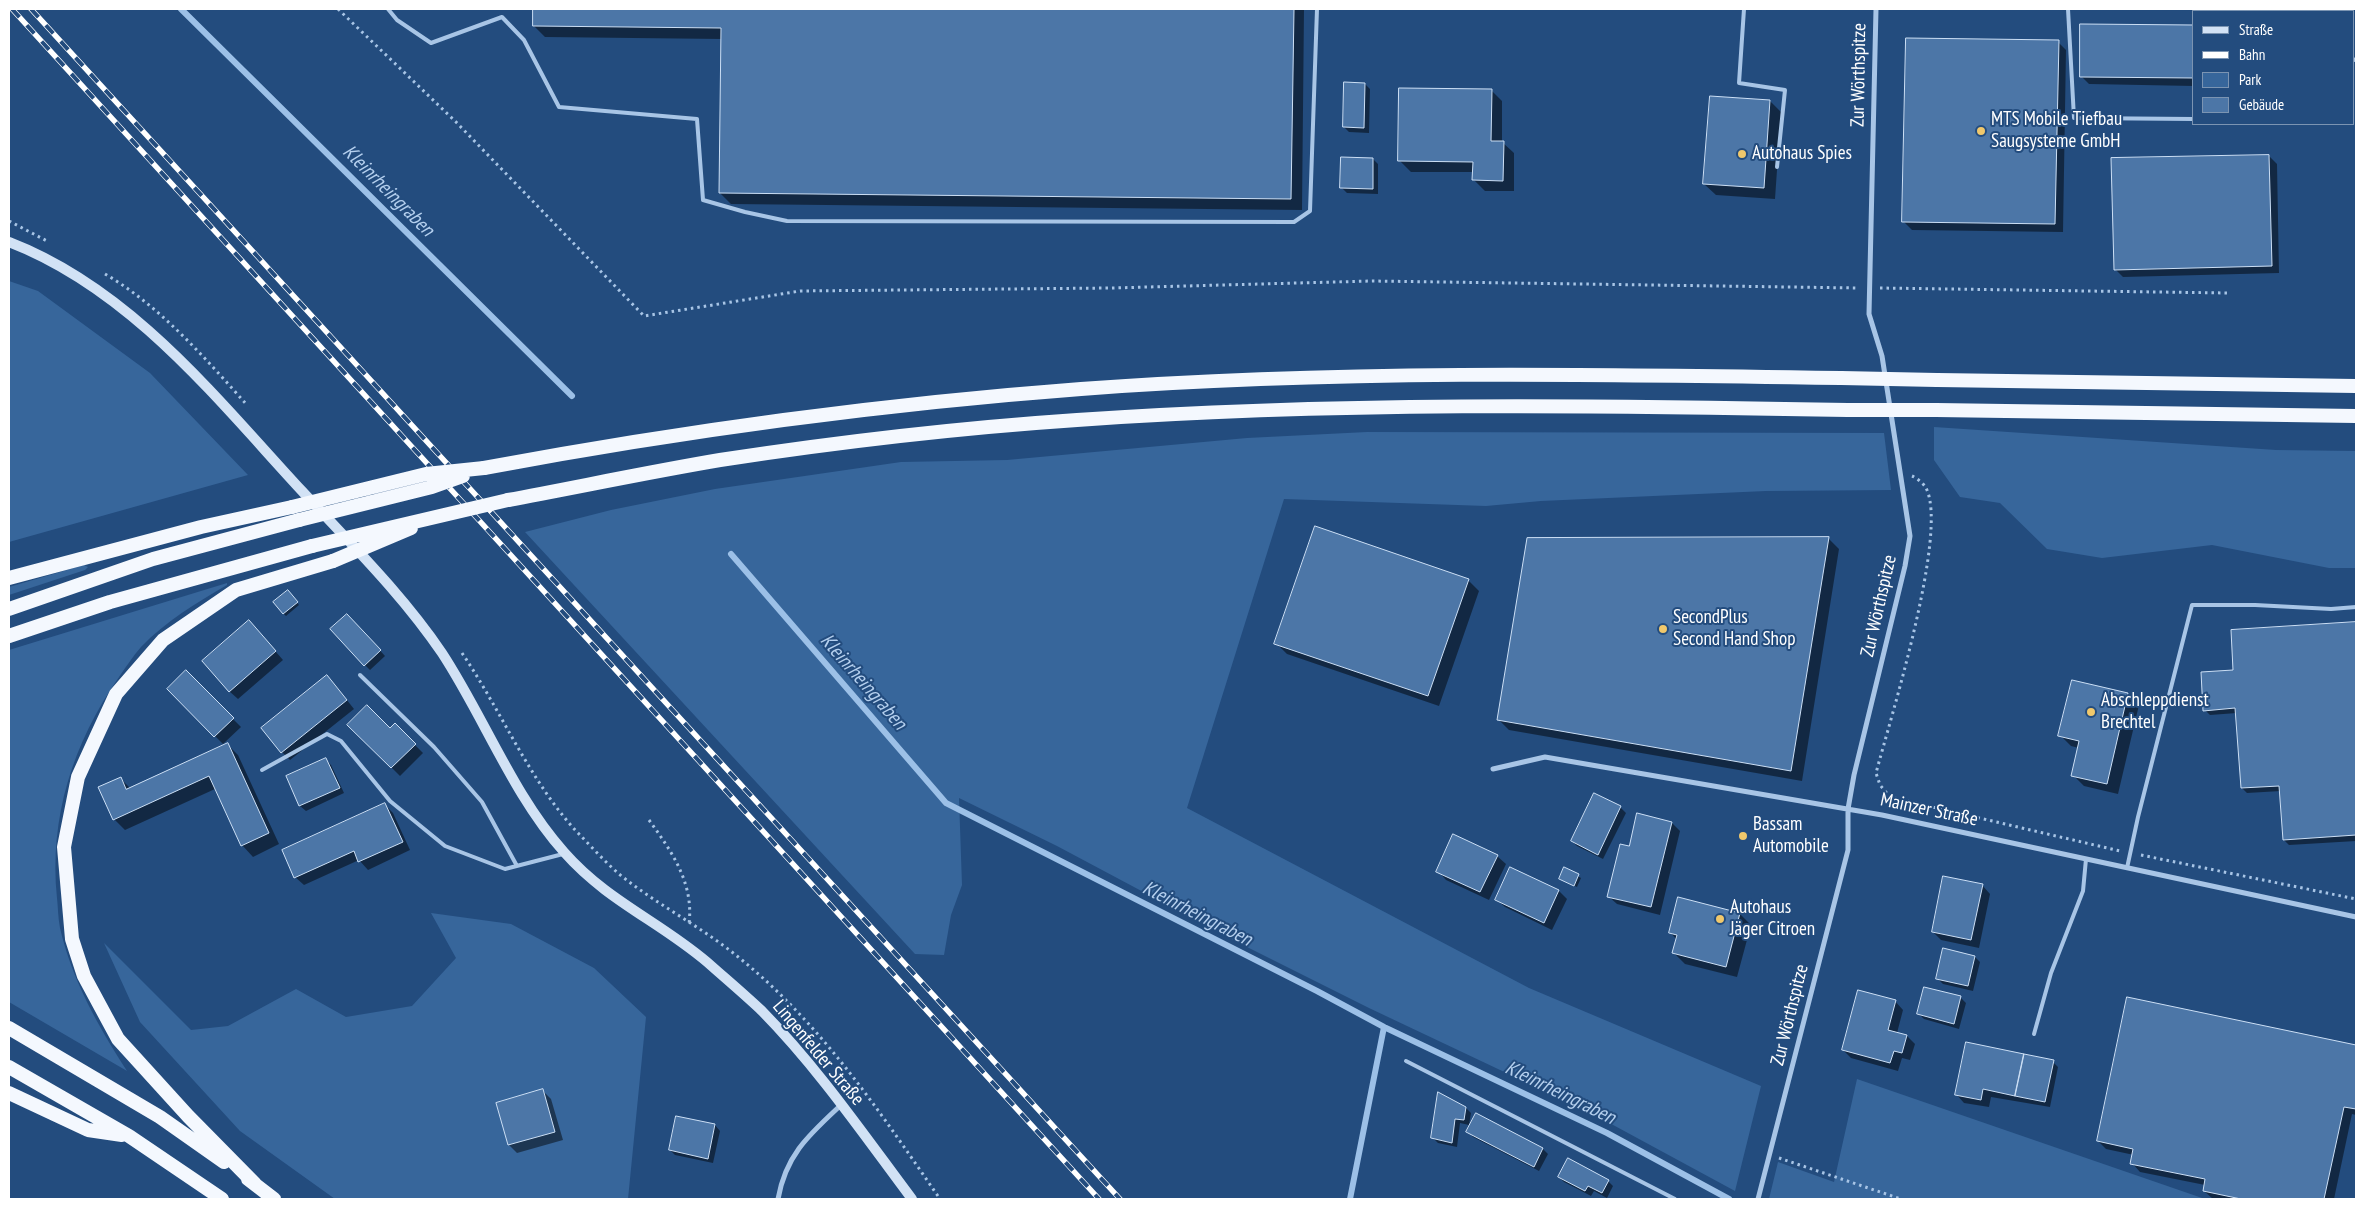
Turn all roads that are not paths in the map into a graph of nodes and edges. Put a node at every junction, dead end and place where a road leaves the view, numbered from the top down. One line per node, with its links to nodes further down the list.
1 (388, 9): 2 (lane)
2 (1317, 9)
3 (1744, 9): 7 (lane)
4 (1876, 9): 20 (street, Zur Wörthspitze)
5 (2068, 9): 6 (lane)
6 (2192, 119)
7 (1777, 167)
8 (9, 242): 21 (main road, Lingenfelder Straße)
9 (2356, 386): 11 (highway, bridge)
10 (2356, 416): 12 (highway, bridge)
11 (484, 468): 13 (highway, bridge); 15 (highway, bridge)
12 (437, 516): 16 (highway, bridge); 33 (highway, bridge)
13 (9, 578)
14 (2356, 607): 24 (lane)
15 (9, 609)
16 (9, 636)
17 (360, 675): 23 (lane)
18 (1493, 769): 20 (street, Mainzer Straße)
19 (262, 770): 23 (lane)
20 (1848, 809): 22 (street, Mainzer Straße); 39 (street, Zur Wörthspitze)
21 (566, 854): 23 (lane); 31 (main road, Lingenfelder Straße)
22 (2086, 859): 24 (street, Mainzer Straße); 27 (lane)
23 (517, 866)
24 (2127, 868): 25 (street, Mainzer Straße)
25 (2356, 917)
26 (9, 1028): 33 (highway)
27 (2034, 1034)
28 (1406, 1061): 38 (lane)
29 (9, 1067): 32 (highway)
30 (9, 1093): 32 (highway)
31 (841, 1105): 36 (street); 37 (main road, Lingenfelder Straße)
32 (129, 1136): 34 (highway)
33 (255, 1184): 35 (highway)
34 (222, 1199)
35 (274, 1199)
36 (778, 1199)
37 (912, 1199)
38 (1675, 1199)
39 (1758, 1199)

